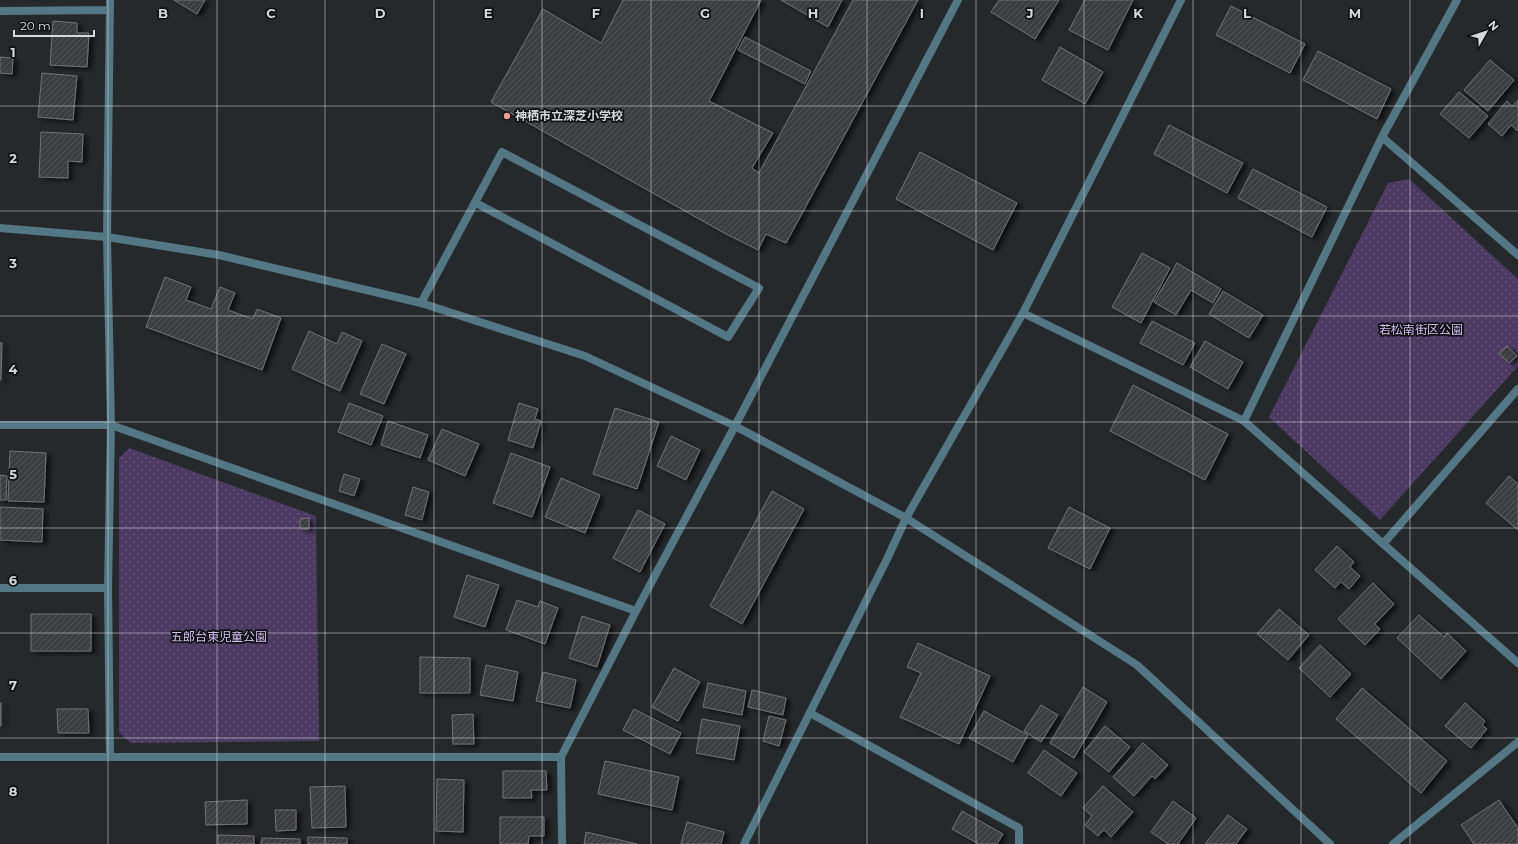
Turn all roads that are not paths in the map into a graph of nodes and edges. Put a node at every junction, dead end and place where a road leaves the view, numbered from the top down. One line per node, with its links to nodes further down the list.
1 (110, 0): 6 (street)
2 (958, 0): 18 (street)
3 (1181, 0): 13 (street)
4 (1457, 0): 7 (street)
5 (0, 10): 6 (street)
6 (110, 10): 10 (street)
7 (1382, 137): 11 (street); 15 (street)
8 (476, 203): 12 (street)
9 (0, 228): 10 (street)
10 (106, 237): 12 (street); 17 (street)
11 (1518, 255)
12 (421, 303): 18 (street)
13 (1023, 312): 15 (street); 19 (street)
14 (1518, 389): 20 (street)
15 (1244, 421): 20 (street)
16 (0, 425): 17 (street)
17 (111, 425): 22 (street); 23 (street)
18 (735, 426): 19 (street); 23 (street)
19 (906, 518): 25 (street); 33 (street)
20 (1383, 544): 24 (street)
21 (0, 588): 22 (street)
22 (108, 588): 28 (street)
23 (636, 612): 29 (street)
24 (1518, 663)
25 (810, 713): 31 (street); 32 (street)
26 (1518, 742): 34 (street)
27 (0, 757): 28 (street)
28 (110, 757): 29 (street)
29 (561, 757): 30 (street)
30 (562, 844)
31 (744, 844)
32 (1019, 844)
33 (1330, 844)
34 (1393, 844)

